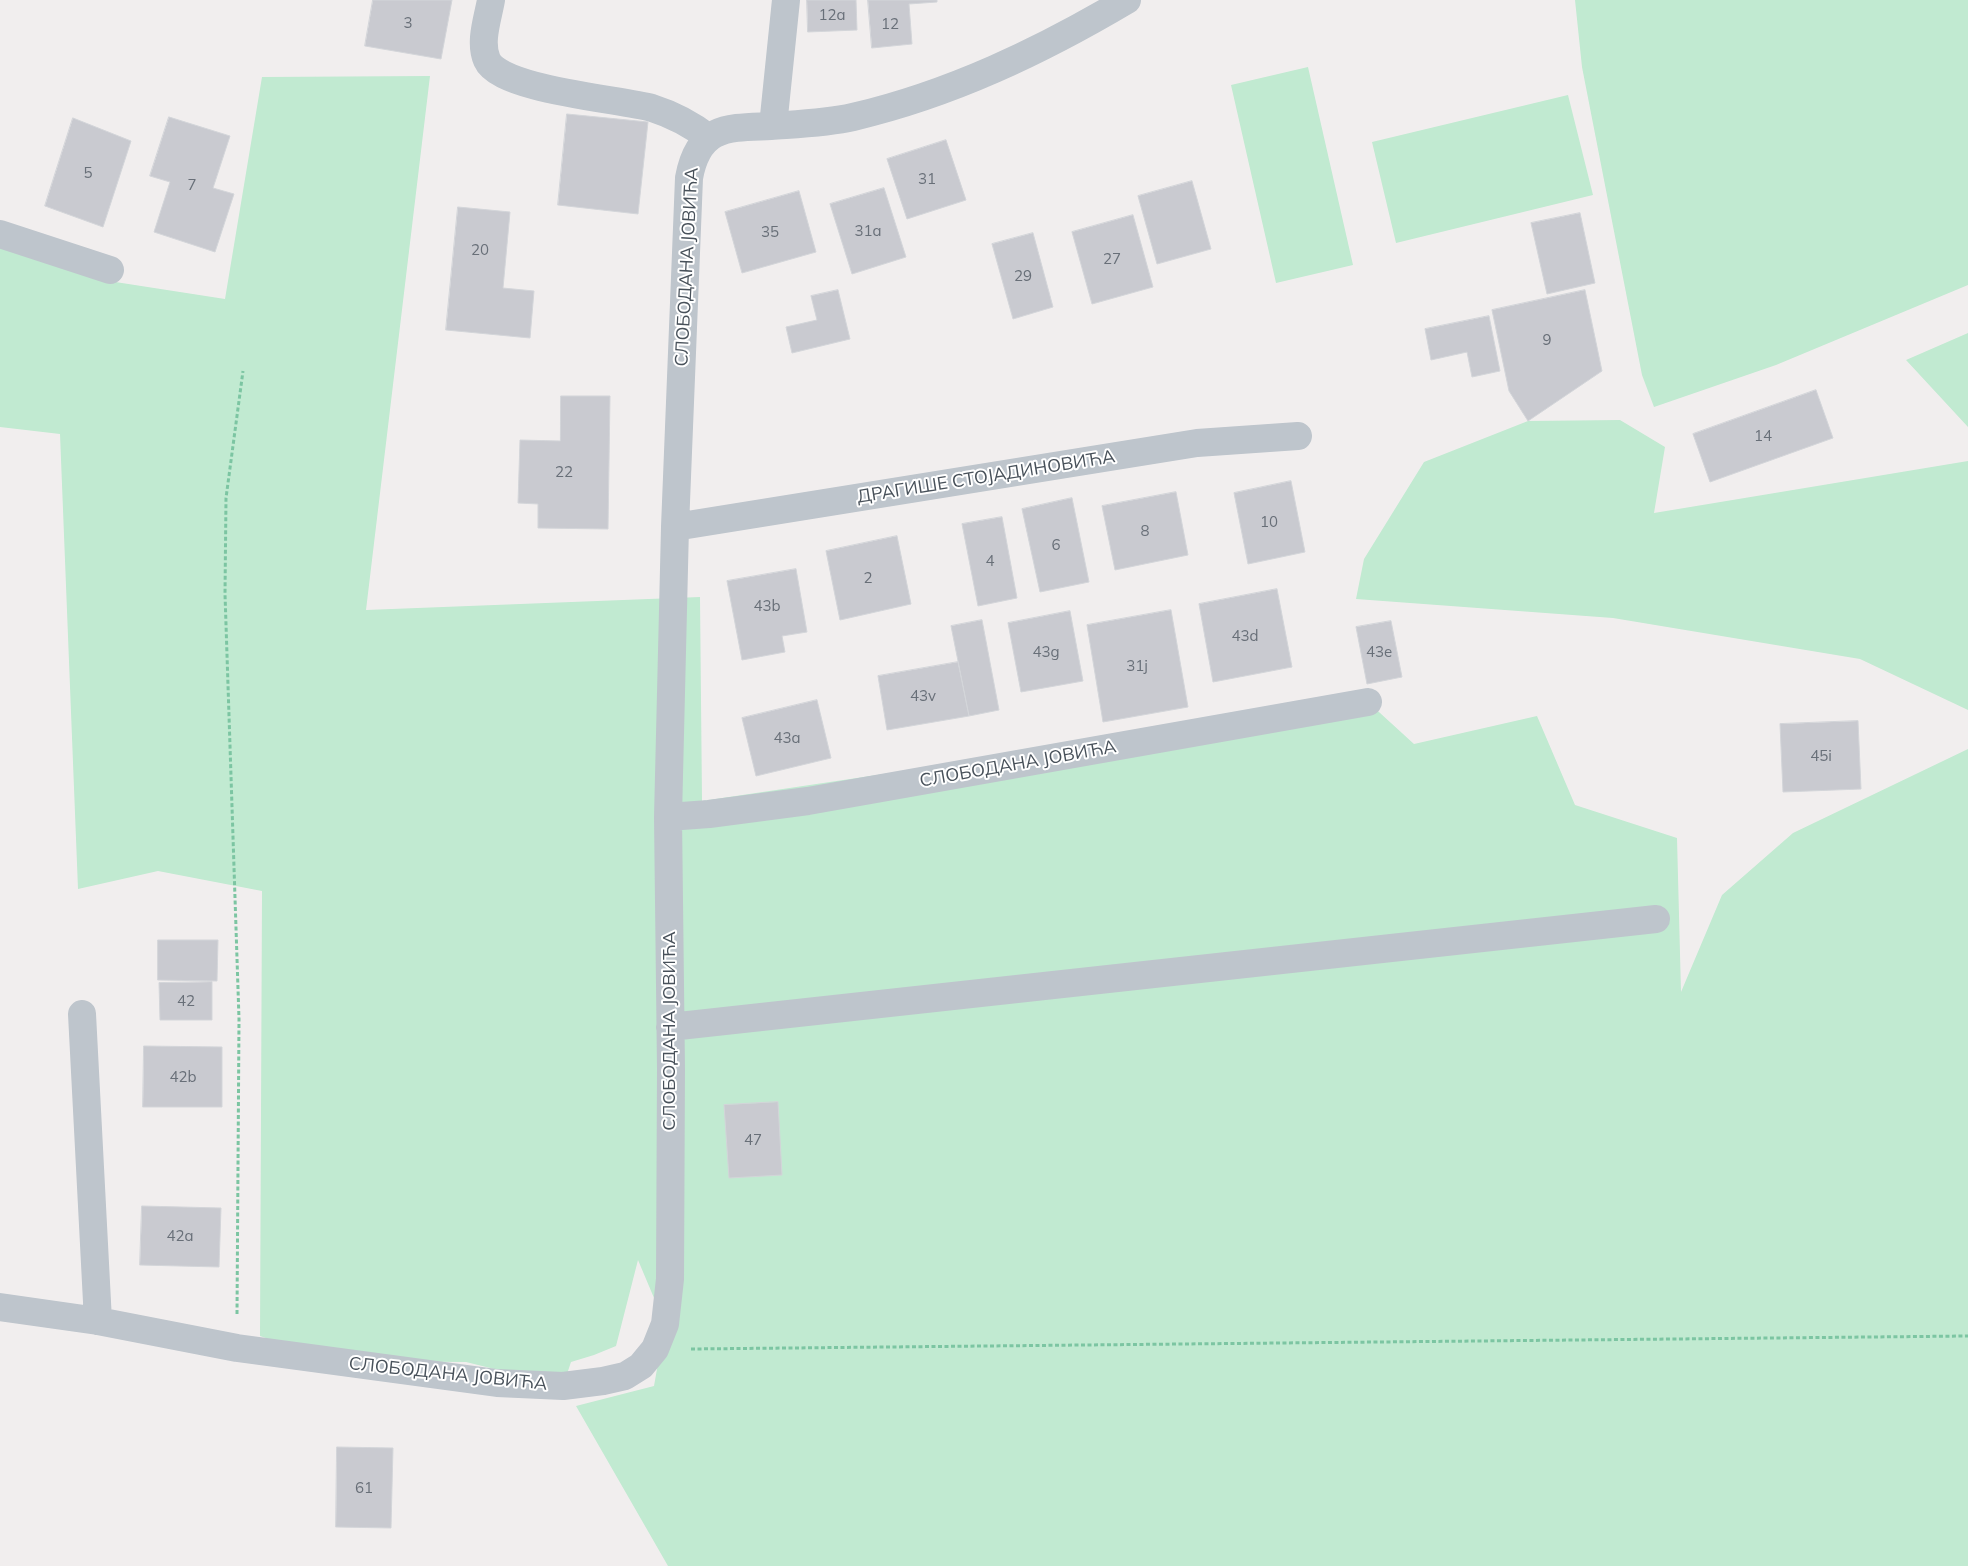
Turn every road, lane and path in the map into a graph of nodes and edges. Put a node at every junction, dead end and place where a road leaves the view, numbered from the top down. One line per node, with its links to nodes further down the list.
1 (491, 0): 5 (street)
2 (786, 0): 4 (street)
3 (1127, 0): 4 (street)
4 (773, 126): 5 (street)
5 (708, 138): 10 (street, СЛОБОДАНА ЈОВИЋА)
6 (0, 234): 7 (street)
7 (110, 270)
8 (243, 372): 19 (path)
9 (1298, 436): 10 (street, ДРАГИШЕ СТОЈАДИНОВИЋА)
10 (675, 527): 12 (street, СЛОБОДАНА ЈОВИЋА)
11 (1368, 702): 12 (street, СЛОБОДАНА ЈОВИЋА)
12 (668, 817): 15 (street, СЛОБОДАНА ЈОВИЋА)
13 (1656, 919): 15 (street)
14 (82, 1014): 17 (street)
15 (670, 1026): 20 (street, СЛОБОДАНА ЈОВИЋА)
16 (0, 1307): 17 (street, СЛОБОДАНА ЈОВИЋА)
17 (98, 1321): 19 (street, СЛОБОДАНА ЈОВИЋА)
18 (1968, 1336): 20 (path)
19 (237, 1348): 20 (street, СЛОБОДАНА ЈОВИЋА)
20 (655, 1349)

